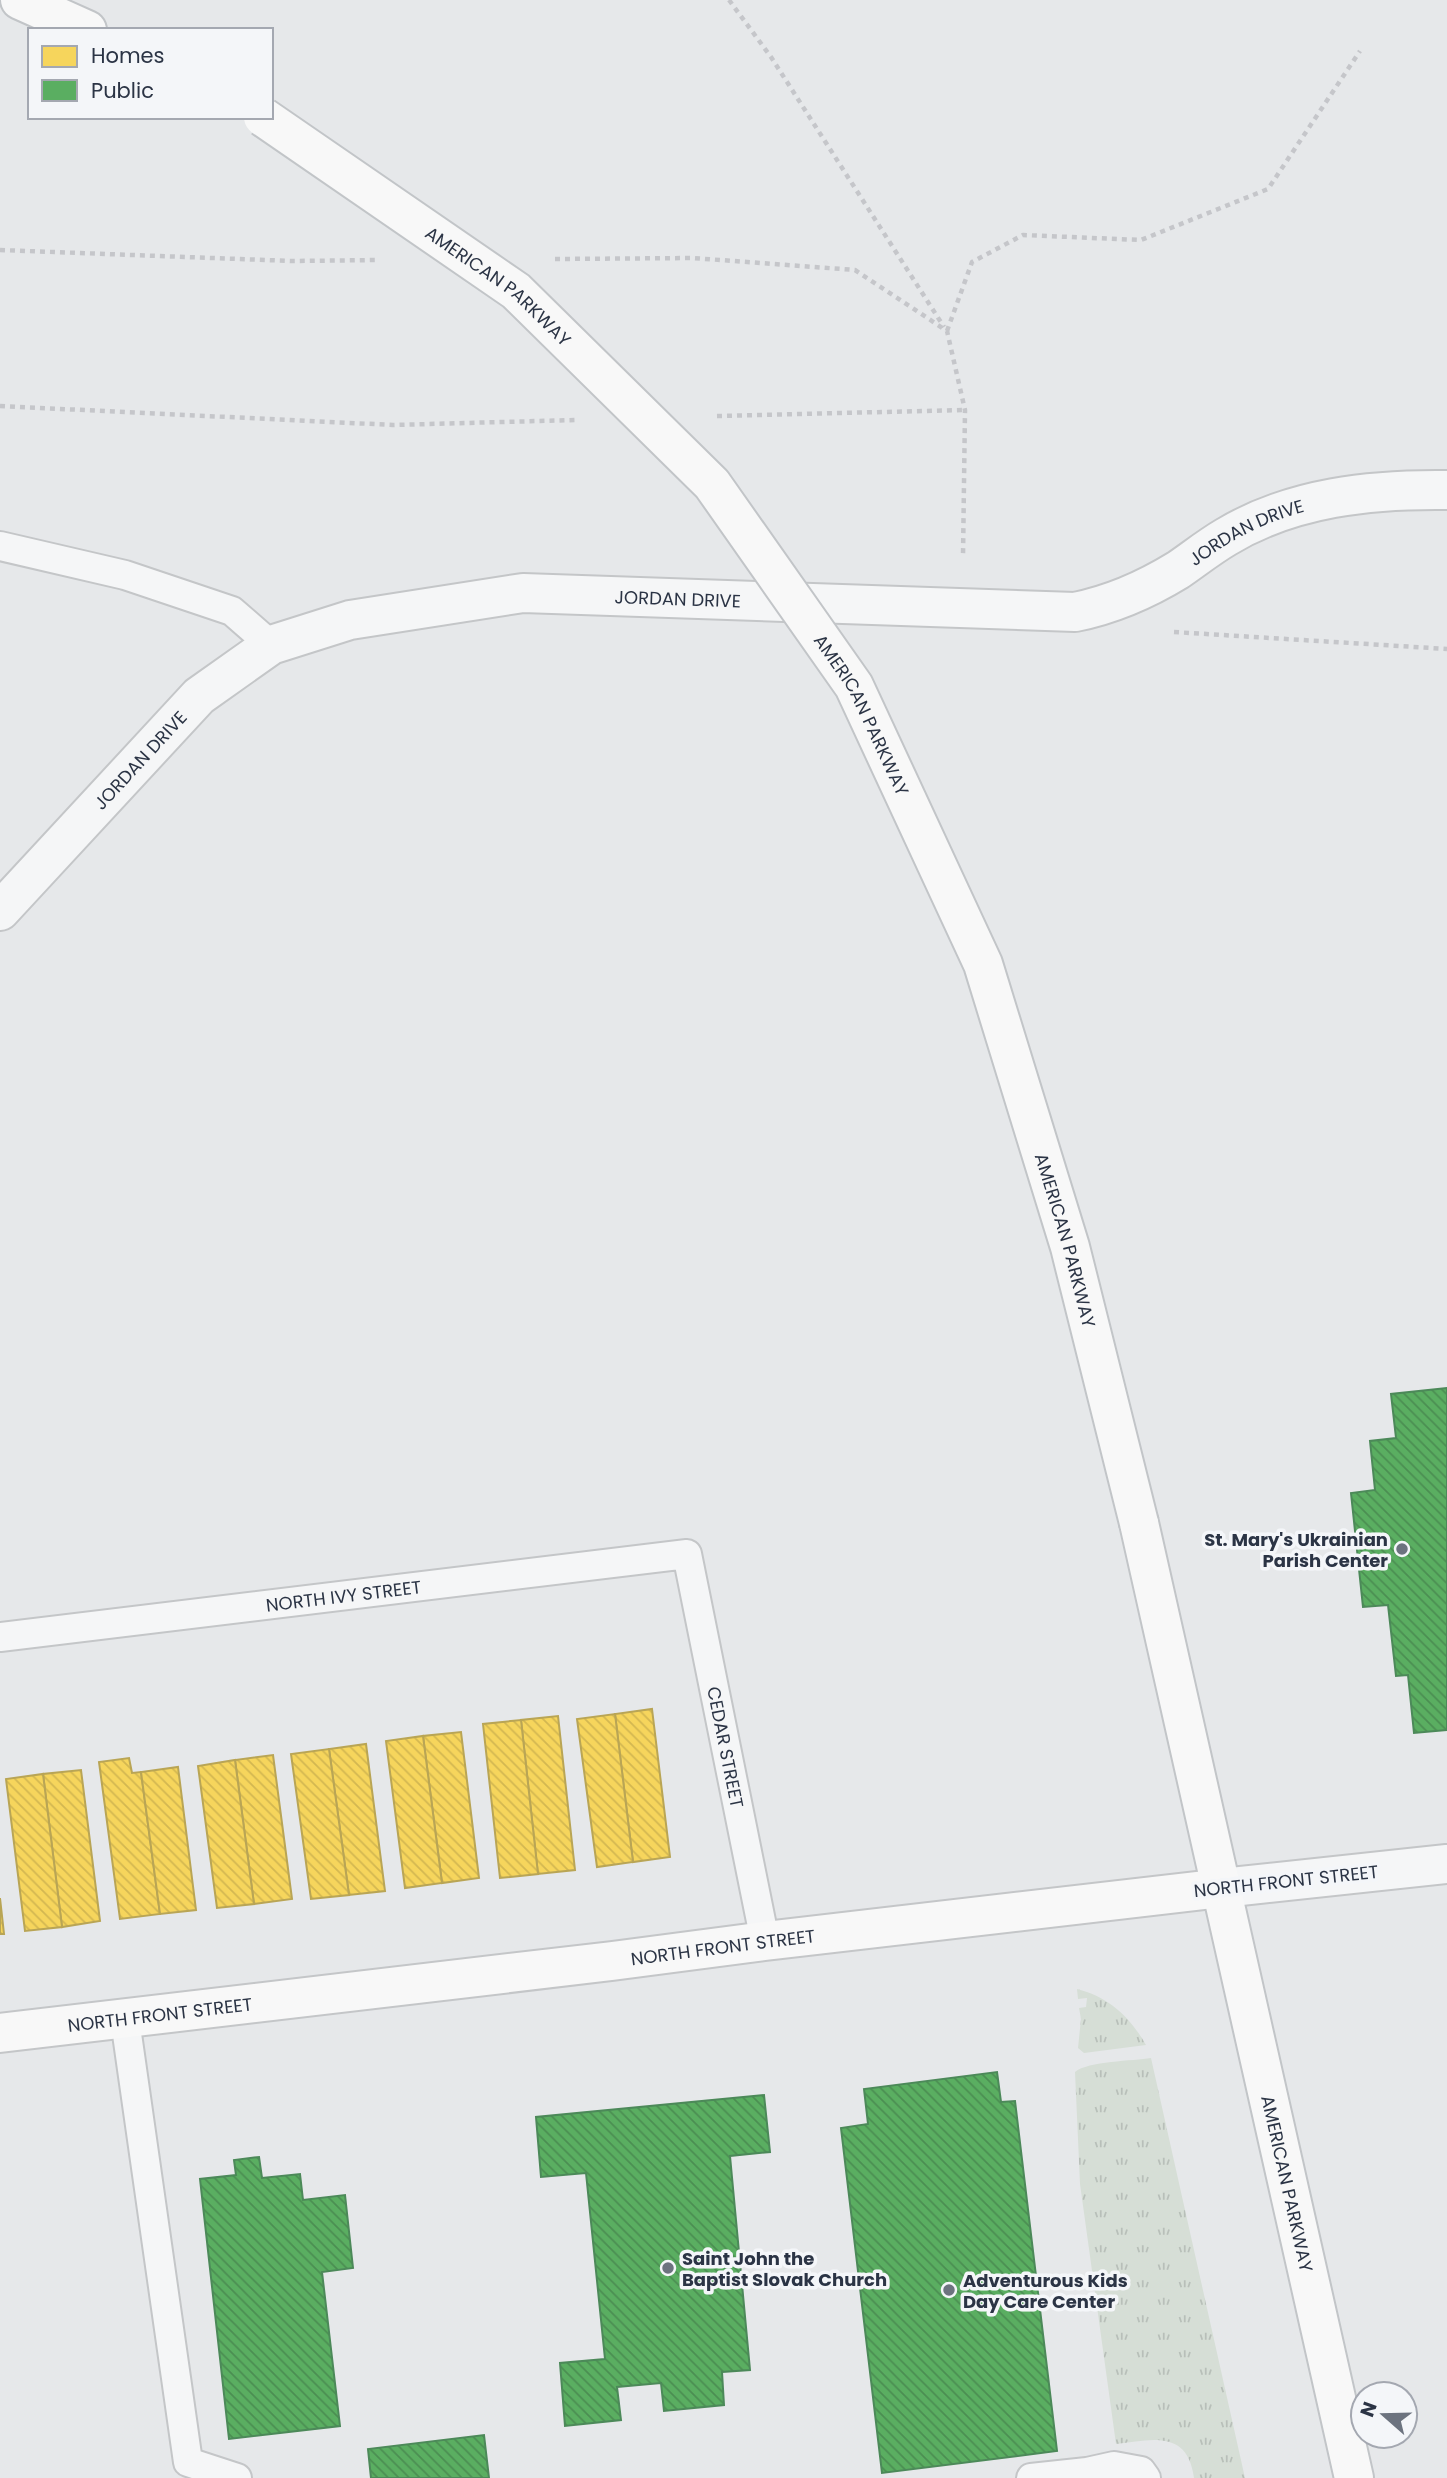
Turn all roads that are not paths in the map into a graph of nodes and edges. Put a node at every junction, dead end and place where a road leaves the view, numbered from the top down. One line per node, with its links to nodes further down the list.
1 (20, 0): 2 (main road)
2 (83, 28)
3 (266, 119): 11 (main road, AMERICAN PARKWAY, bridge)
4 (1447, 490): 6 (street, JORDAN DRIVE)
5 (0, 546): 6 (lane)
6 (271, 645): 7 (street, JORDAN DRIVE)
7 (0, 911)
8 (687, 1554): 9 (lane, NORTH IVY STREET); 12 (lane, CEDAR STREET)
9 (0, 1637)
10 (1447, 1864): 11 (street, NORTH FRONT STREET)
11 (1222, 1888): 12 (main road, NORTH FRONT STREET); 18 (main road, AMERICAN PARKWAY)
12 (765, 1941): 13 (main road, NORTH FRONT STREET)
13 (125, 2020): 14 (main road, NORTH FRONT STREET); 15 (lane)
14 (0, 2033)
15 (237, 2478)
16 (1031, 2478): 17 (lane)
17 (1146, 2478)
18 (1354, 2478)

